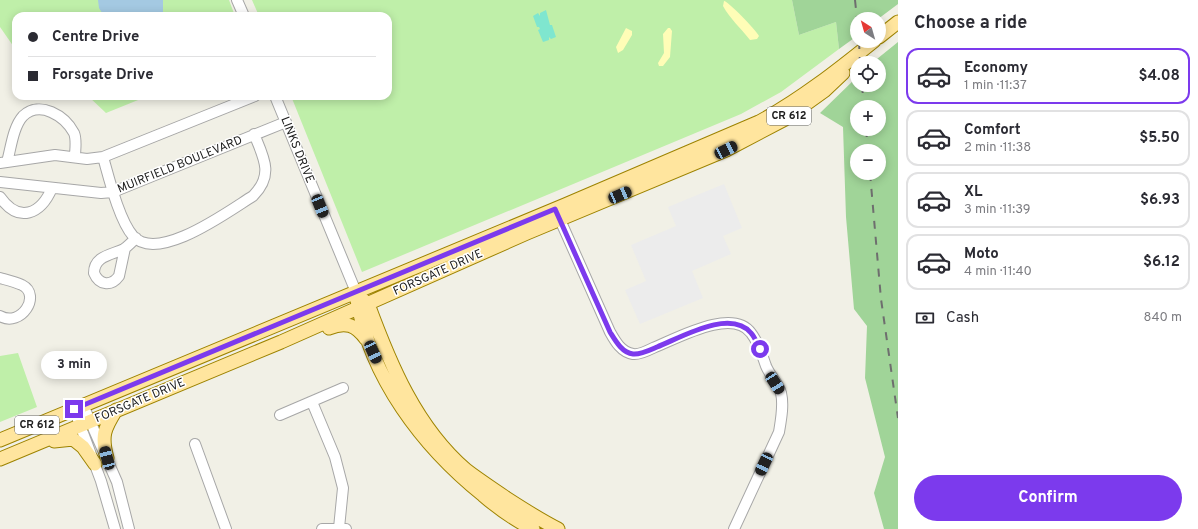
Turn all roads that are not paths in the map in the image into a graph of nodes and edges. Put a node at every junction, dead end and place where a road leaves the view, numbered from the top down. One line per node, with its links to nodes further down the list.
1 (237, 0): 2 (street)
2 (242, 12)
3 (898, 22): 4 (main road)
4 (886, 31)
5 (866, 48): 17 (main road, FORSGATE DRIVE / CR 612)
6 (245, 100): 11 (street)
7 (277, 100): 8 (street, LINKS DRIVE)
8 (286, 122): 9 (street, MUIRFIELD BOULEVARD); 21 (street, LINKS DRIVE)
9 (254, 134): 15 (street, MUIRFIELD BOULEVARD); 18 (street)
10 (75, 157): 11 (street); 12 (street); 12 (street)
11 (103, 157): 15 (street)
12 (4, 163)
13 (0, 182): 14 (street, MUIRFIELD BOULEVARD)
14 (52, 188): 15 (street, MUIRFIELD BOULEVARD); 16 (street)
15 (113, 192): 18 (street)
16 (0, 198)
17 (558, 215): 21 (main road, FORSGATE DRIVE / CR 612); 22 (main road, FORSGATE DRIVE / CR 612); 44 (street)
18 (136, 238): 19 (street)
19 (126, 248)
20 (0, 278): 23 (street)
21 (356, 292): 22 (main road); 28 (main road, FORSGATE DRIVE / CR 612)
22 (363, 306): 24 (main road); 25 (main road, FORSGATE DRIVE / CR 612); 43 (main road)
23 (0, 316)
24 (368, 341): 25 (main road); 42 (main road)
25 (281, 342): 29 (main road, FORSGATE DRIVE / CR 612)
26 (343, 388): 27 (street)
27 (312, 402): 30 (street); 41 (street)
28 (79, 407): 31 (street); 32 (main road, FORSGATE DRIVE / CR 612)
29 (116, 410): 31 (main road, FORSGATE DRIVE / CR 612); 36 (main road)
30 (280, 415)
31 (86, 423): 34 (main road, FORSGATE DRIVE / CR 612); 36 (street)
32 (0, 440)
33 (194, 444): 39 (street)
34 (31, 446): 35 (main road, FORSGATE DRIVE / CR 612); 36 (main road)
35 (0, 459)
36 (101, 461): 37 (street); 38 (street)
37 (129, 528): 38 (street)
38 (115, 529)
39 (226, 529)
40 (322, 529): 41 (street)
41 (342, 529)
42 (533, 529)
43 (558, 529)
44 (734, 529)

